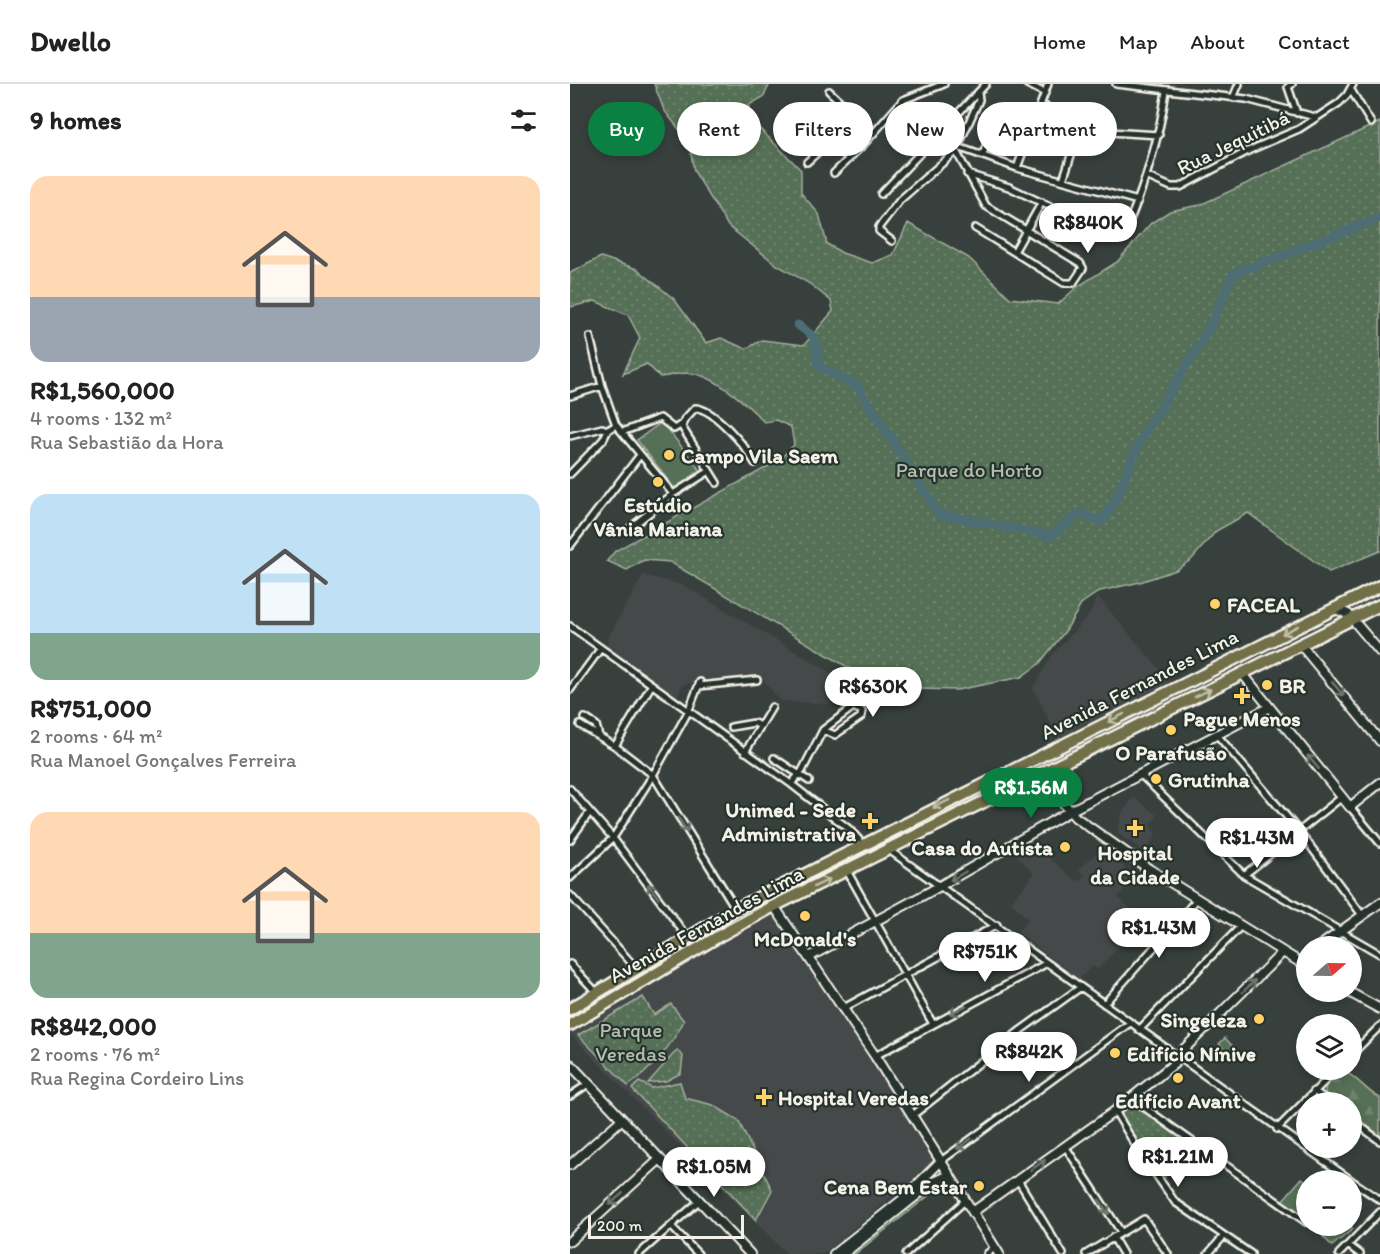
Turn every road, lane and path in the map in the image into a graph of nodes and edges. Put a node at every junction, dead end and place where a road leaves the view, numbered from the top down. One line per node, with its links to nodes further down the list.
1 (944, 84): 20 (street)
2 (986, 84): 11 (street)
3 (1027, 84): 12 (street)
4 (1048, 84): 12 (street)
5 (1116, 84): 9 (street)
6 (1239, 84): 13 (street)
7 (1292, 84): 15 (street)
8 (1352, 87): 16 (street, Rua Jequitibá); 17 (street)
9 (1166, 91): 13 (street); 21 (street)
10 (829, 92): 20 (street)
11 (978, 93): 18 (street); 36 (street)
12 (1045, 93): 14 (street)
13 (1233, 98): 15 (street)
14 (1042, 102)
15 (1297, 113): 16 (street)
16 (1315, 117): 34 (street, Rua Jequitibá)
17 (1371, 123)
18 (965, 131)
19 (1117, 132): 21 (street)
20 (874, 133): 29 (street)
21 (1159, 135): 34 (street)
22 (814, 156): 30 (street)
23 (846, 156): 29 (street)
24 (949, 156): 41 (street)
25 (960, 156): 33 (street)
26 (988, 156): 31 (street)
27 (1022, 156): 31 (street)
28 (1071, 156): 35 (street)
29 (849, 159): 32 (street)
30 (807, 162)
31 (1017, 168): 35 (street)
32 (834, 173)
33 (967, 174): 38 (street); 40 (street)
34 (1148, 177): 37 (street)
35 (1063, 180): 37 (street)
36 (881, 194)
37 (1138, 201): 38 (street)
38 (1042, 202): 40 (street)
39 (975, 228): 42 (street)
40 (1026, 230): 42 (street); 42 (street)
41 (892, 241)
42 (1014, 252)
43 (590, 337): 44 (street)
44 (602, 386): 45 (street); 47 (street)
45 (570, 396)
46 (682, 424): 49 (street); 52 (street); 53 (street)
47 (616, 425): 48 (street); 49 (street)
48 (608, 429): 50 (street); 54 (street)
49 (622, 432): 51 (street)
50 (570, 436)
51 (640, 455): 56 (street); 58 (street)
52 (755, 463)
53 (708, 472): 55 (street); 56 (street)
54 (570, 474)
55 (717, 483)
56 (672, 494): 57 (street)
57 (630, 528)
58 (570, 546)
59 (1380, 586): 61 (highway, Avenida Fernandes Lima)
60 (1380, 605): 62 (highway, Avenida Fernandes Lima)
61 (1333, 609): 62 (street); 103 (highway, Avenida Fernandes Lima, one-way to 103)
62 (1353, 619): 64 (highway, Avenida Fernandes Lima); 66 (street)
63 (570, 626): 65 (street)
64 (1300, 644): 67 (highway, Avenida Fernandes Lima); 83 (street, one-way to 83)
65 (601, 648): 70 (street); 71 (street)
66 (1380, 652)
67 (1242, 673): 74 (street); 88 (highway, Avenida Fernandes Lima, one-way to 67)
68 (570, 678): 70 (street)
69 (757, 680): 75 (street)
70 (576, 682): 72 (street)
71 (651, 686): 75 (street); 84 (street)
72 (570, 690)
73 (772, 707): 78 (street)
74 (1268, 708): 82 (street); 95 (street, one-way to 74)
75 (688, 712): 85 (street); 89 (street)
76 (585, 718): 81 (street)
77 (580, 725): 81 (street)
78 (761, 726): 79 (street); 85 (street)
79 (731, 727)
80 (823, 730): 80 (street); 87 (street)
81 (599, 736): 84 (street)
82 (1218, 736): 90 (street); 99 (street)
83 (1380, 741)
84 (615, 746): 89 (street)
85 (745, 752): 93 (street)
86 (774, 758): 87 (street)
87 (799, 774): 91 (street); 93 (street)
88 (1040, 774): 97 (street); 104 (highway, Avenida Fernandes Lima)
89 (653, 775): 100 (street); 113 (street, one-way to 113)
90 (1141, 775): 97 (street); 106 (street)
91 (809, 781)
92 (1380, 783): 96 (street)
93 (791, 784): 103 (street)
94 (570, 789): 98 (street)
95 (1342, 797): 96 (street); 99 (street)
96 (1350, 807): 102 (street)
97 (1070, 811): 108 (street, one-way to 108); 110 (street)
98 (590, 812): 100 (street); 101 (street)
99 (1299, 831): 106 (street); 114 (street)
100 (613, 838): 107 (street); 120 (street, one-way to 100)
101 (570, 840)
102 (1380, 843)
103 (863, 844): 113 (highway, Avenida Fernandes Lima)
104 (888, 849): 105 (highway, Avenida Fernandes Lima); 108 (street)
105 (847, 870): 112 (highway, Avenida Fernandes Lima, one-way to 105); 115 (street)
106 (1244, 875): 118 (street)
107 (570, 878)
108 (941, 886): 115 (street); 116 (street)
109 (570, 895): 127 (street)
110 (1197, 899): 117 (street); 132 (street)
111 (1380, 903): 114 (street)
112 (774, 906): 123 (street); 138 (highway, Avenida Fernandes Lima)
113 (736, 909): 120 (highway, Avenida Fernandes Lima)
114 (1362, 915): 118 (street)
115 (875, 921): 123 (street); 128 (street)
116 (998, 925): 125 (street); 128 (street)
117 (1241, 926): 121 (street); 140 (street)
118 (1339, 932): 119 (street); 122 (street)
119 (1334, 936)
120 (688, 938): 127 (highway, Avenida Fernandes Lima)
121 (1283, 952): 124 (street); 143 (street, one-way to 121)
122 (1380, 954)
123 (809, 957): 133 (street)
124 (1296, 958)
125 (1047, 963): 129 (street); 137 (street, one-way to 137)
126 (570, 964): 130 (street)
127 (637, 969): 130 (highway, Avenida Fernandes Lima)
128 (904, 976): 133 (street); 137 (street)
129 (1081, 987): 132 (street); 151 (street)
130 (597, 993): 134 (highway, Avenida Fernandes Lima)
131 (1362, 999): 135 (street)
132 (1104, 1004): 136 (street)
133 (842, 1008): 142 (street)
134 (570, 1009)
135 (1380, 1009)
136 (1130, 1023): 140 (street); 158 (street, one-way to 158)
137 (933, 1024): 142 (street)
138 (570, 1025)
139 (1380, 1026): 141 (street)
140 (1139, 1029): 143 (street)
141 (1362, 1044)
142 (875, 1056): 151 (street)
143 (1178, 1057): 149 (street); 154 (street)
144 (570, 1064): 146 (street)
145 (1326, 1080): 147 (street)
146 (588, 1084): 148 (street); 152 (street)
147 (1314, 1091): 154 (street)
148 (570, 1096)
149 (1131, 1098): 150 (street); 169 (street)
150 (1115, 1110): 156 (street); 173 (street)
151 (913, 1115): 158 (street)
152 (621, 1120): 157 (street); 159 (street)
153 (1362, 1128): 155 (street)
154 (1277, 1129): 160 (street)
155 (1380, 1141)
156 (1065, 1146): 162 (street, one-way to 156); 171 (street, one-way to 171)
157 (659, 1160): 166 (street); 174 (street, one-way to 174)
158 (941, 1161): 161 (street); 180 (street)
159 (570, 1165)
160 (1336, 1170)
161 (950, 1175): 164 (street); 181 (street)
162 (1018, 1180): 167 (street); 184 (street)
163 (1362, 1188): 165 (street)
164 (966, 1200): 167 (street); 182 (street)
165 (1380, 1200)
166 (699, 1201): 170 (street); 179 (street)
167 (974, 1211): 176 (street)
168 (1380, 1212): 175 (street)
169 (1296, 1215)
170 (671, 1226): 177 (street); 178 (street)
171 (1121, 1232): 172 (street); 187 (street)
172 (1113, 1237): 185 (street); 186 (street)
173 (1223, 1237): 188 (street); 189 (street)
174 (570, 1241)
175 (1348, 1245): 190 (street); 191 (street)
176 (997, 1250): 183 (street)
177 (641, 1253)
178 (698, 1254)
179 (750, 1254)
180 (834, 1254)
181 (843, 1254)
182 (906, 1254)
183 (987, 1254)
184 (1063, 1254)
185 (1086, 1254)
186 (1123, 1254)
187 (1168, 1254)
188 (1208, 1254)
189 (1251, 1254)
190 (1339, 1254)
191 (1360, 1254)

